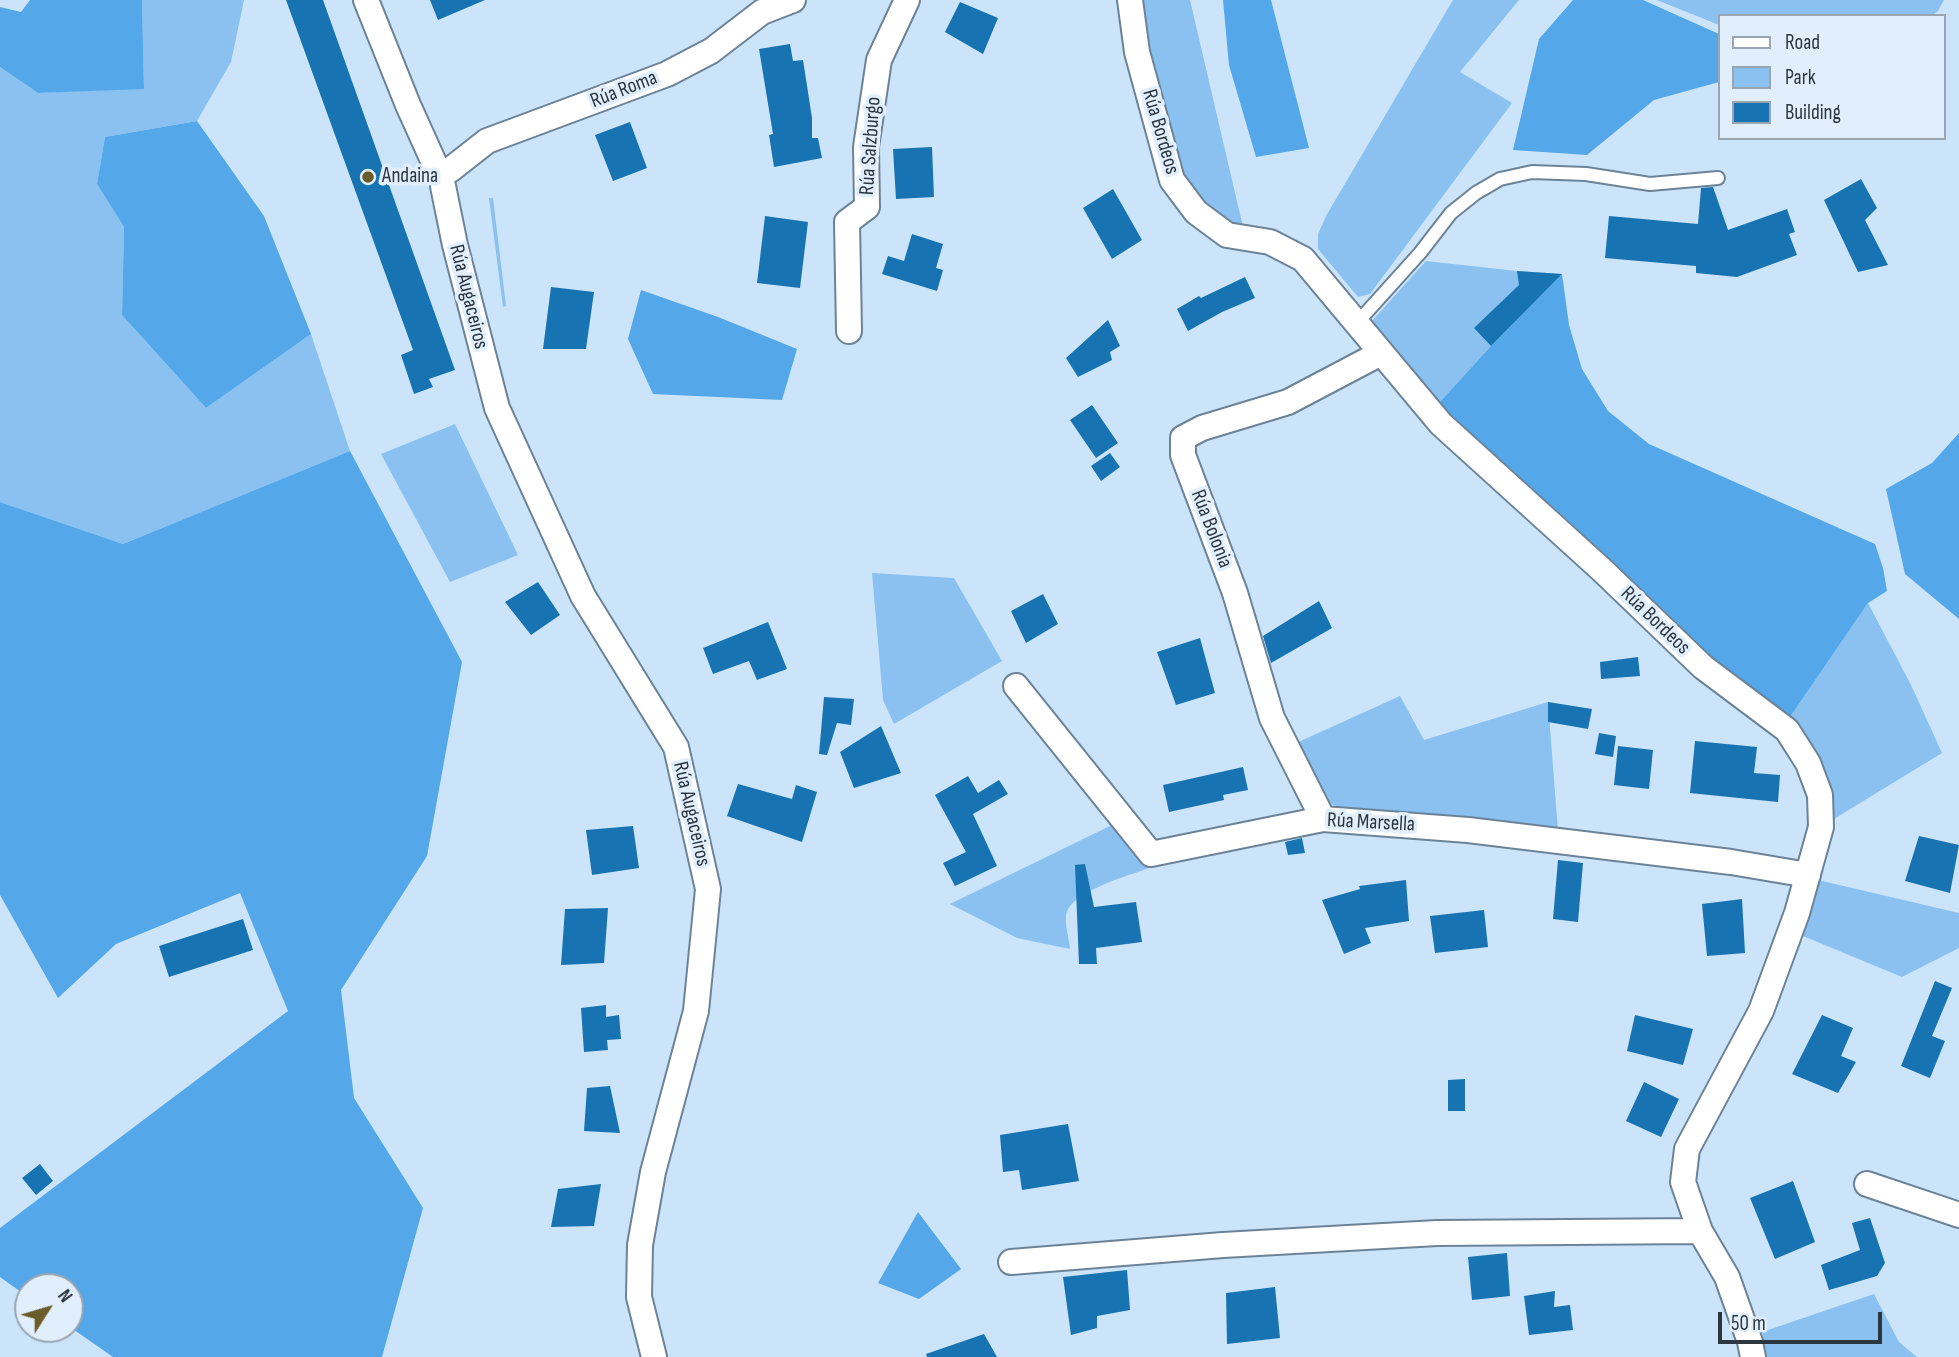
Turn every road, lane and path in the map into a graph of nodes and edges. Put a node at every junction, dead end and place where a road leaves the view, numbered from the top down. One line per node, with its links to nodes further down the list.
1 (366, 0): 5 (street)
2 (793, 0): 5 (street, Rúa Roma)
3 (907, 0): 8 (street, Rúa Salzburgo)
4 (1130, 0): 7 (street, Rúa Bordeos)
5 (443, 174): 17 (street, Rúa Augaceiros)
6 (1718, 178): 7 (lane)
7 (1356, 324): 9 (street, Rúa Bordeos)
8 (849, 331)
9 (1381, 353): 11 (street, Rúa Bolonia); 12 (street, Rúa Bordeos)
10 (1016, 686): 11 (street, Rúa Marsella)
11 (1322, 819): 12 (street, Rúa Marsella)
12 (1808, 875): 15 (street, Rúa Bordeos)
13 (1867, 1184): 14 (street)
14 (1959, 1214)
15 (1700, 1231): 16 (street); 18 (street, Rúa Bordeos)
16 (1011, 1262)
17 (654, 1357)
18 (1753, 1357)

